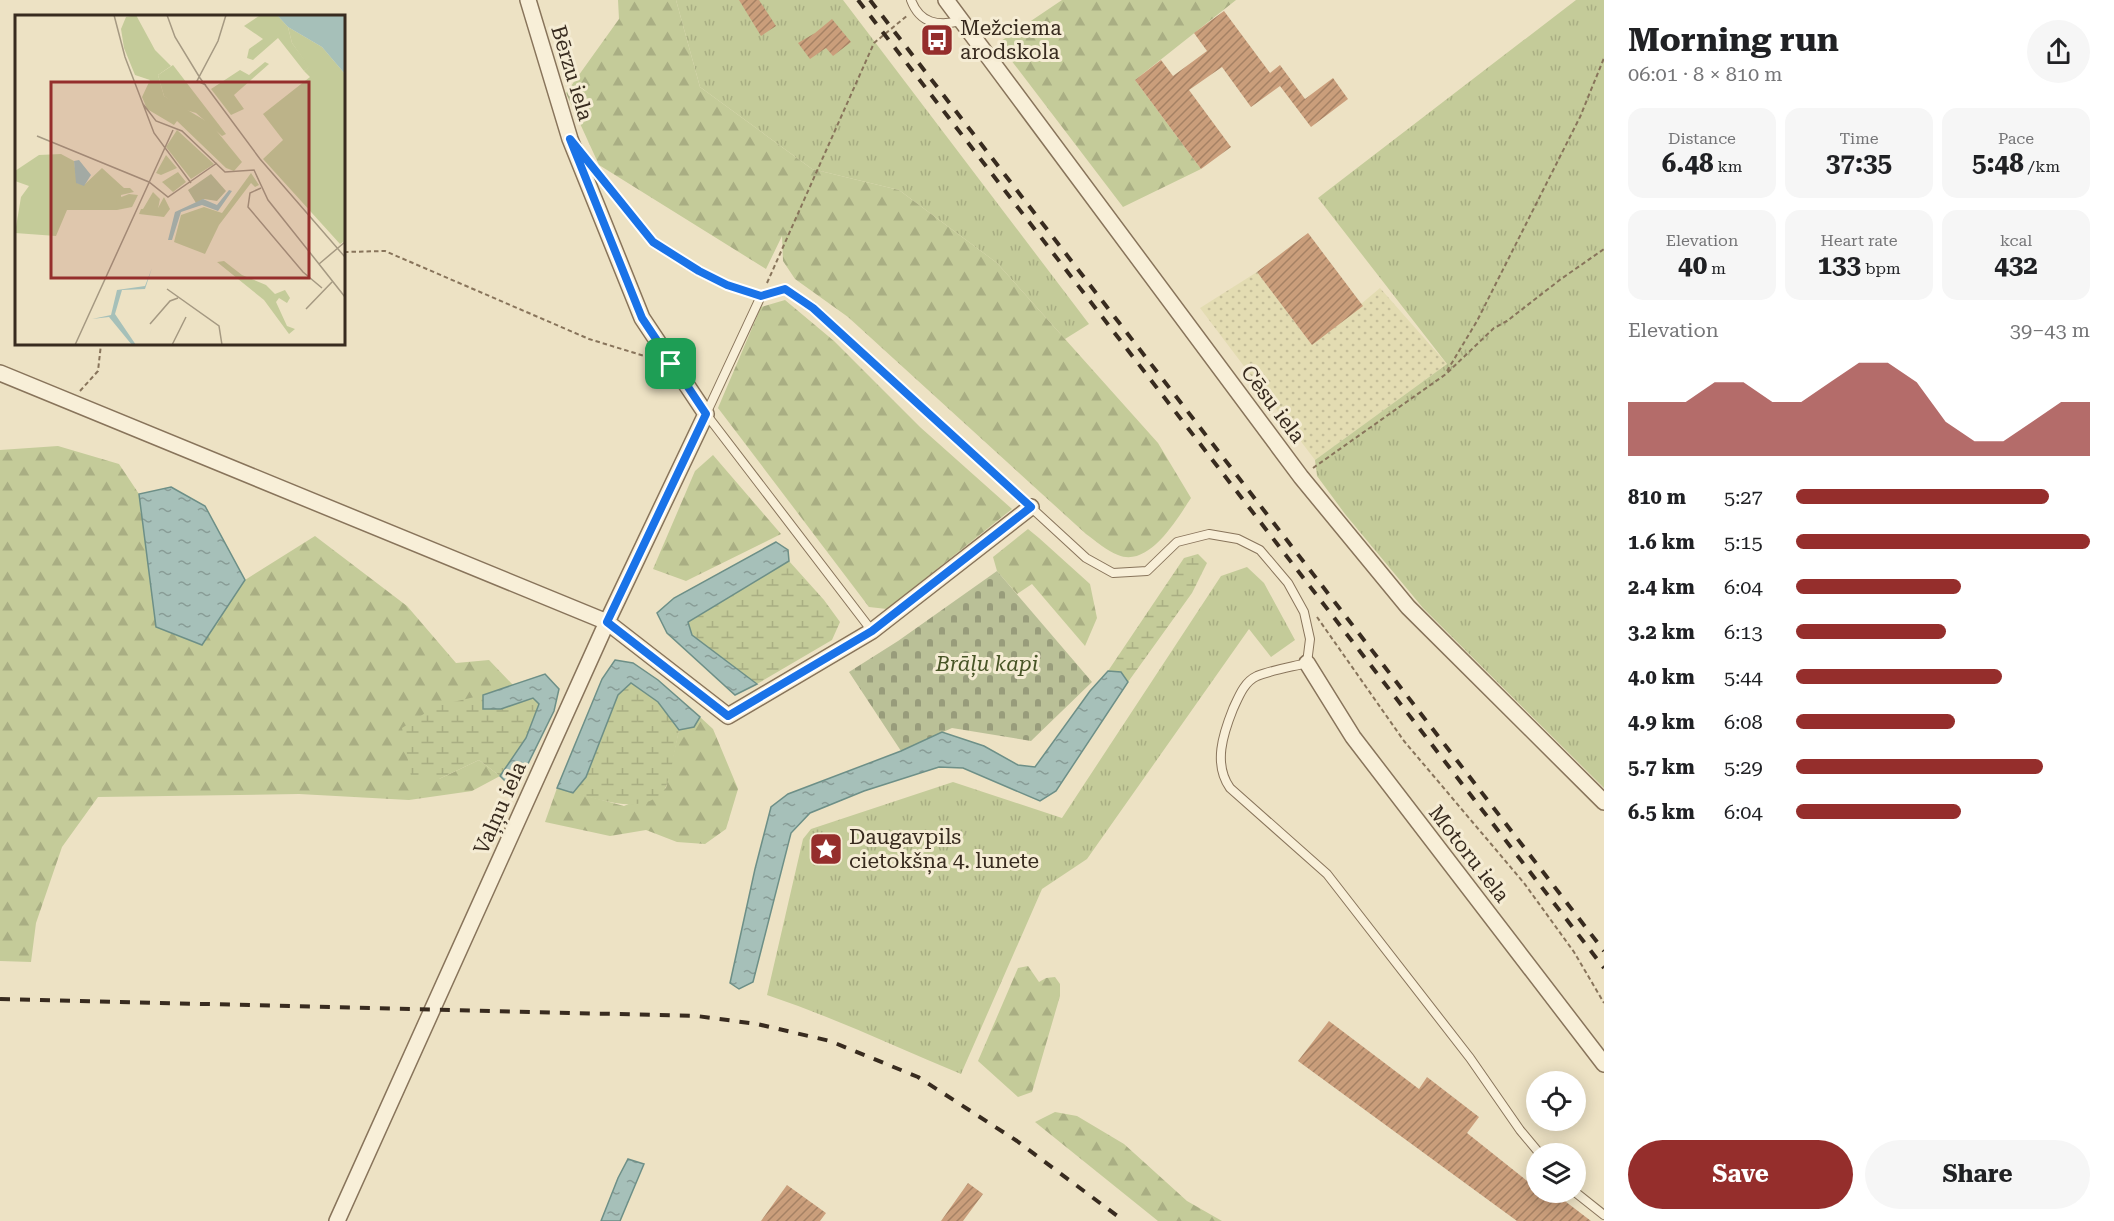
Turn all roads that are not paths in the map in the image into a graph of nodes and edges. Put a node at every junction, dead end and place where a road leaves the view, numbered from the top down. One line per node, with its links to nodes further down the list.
1 (528, 0): 5 (street, Bērzu iela)
2 (911, 0): 4 (lane)
3 (946, 0): 4 (street, Cēsu iela)
4 (961, 21): 13 (street, Cēsu iela)
5 (570, 139): 6 (lane); 8 (street, Bērzu iela)
6 (761, 296): 8 (lane); 9 (lane)
7 (0, 373): 10 (street)
8 (706, 414): 10 (street, Vaļņu iela); 11 (lane)
9 (1031, 507): 11 (street); 12 (lane)
10 (607, 622): 11 (street); 18 (street, Vaļņu iela)
11 (872, 631)
12 (1307, 663): 14 (street, Motoru iela); 15 (lane)
13 (1604, 802)
14 (1604, 1064)
15 (1531, 1143)
16 (1586, 1201): 17 (lane)
17 (1604, 1215)
18 (337, 1221)

